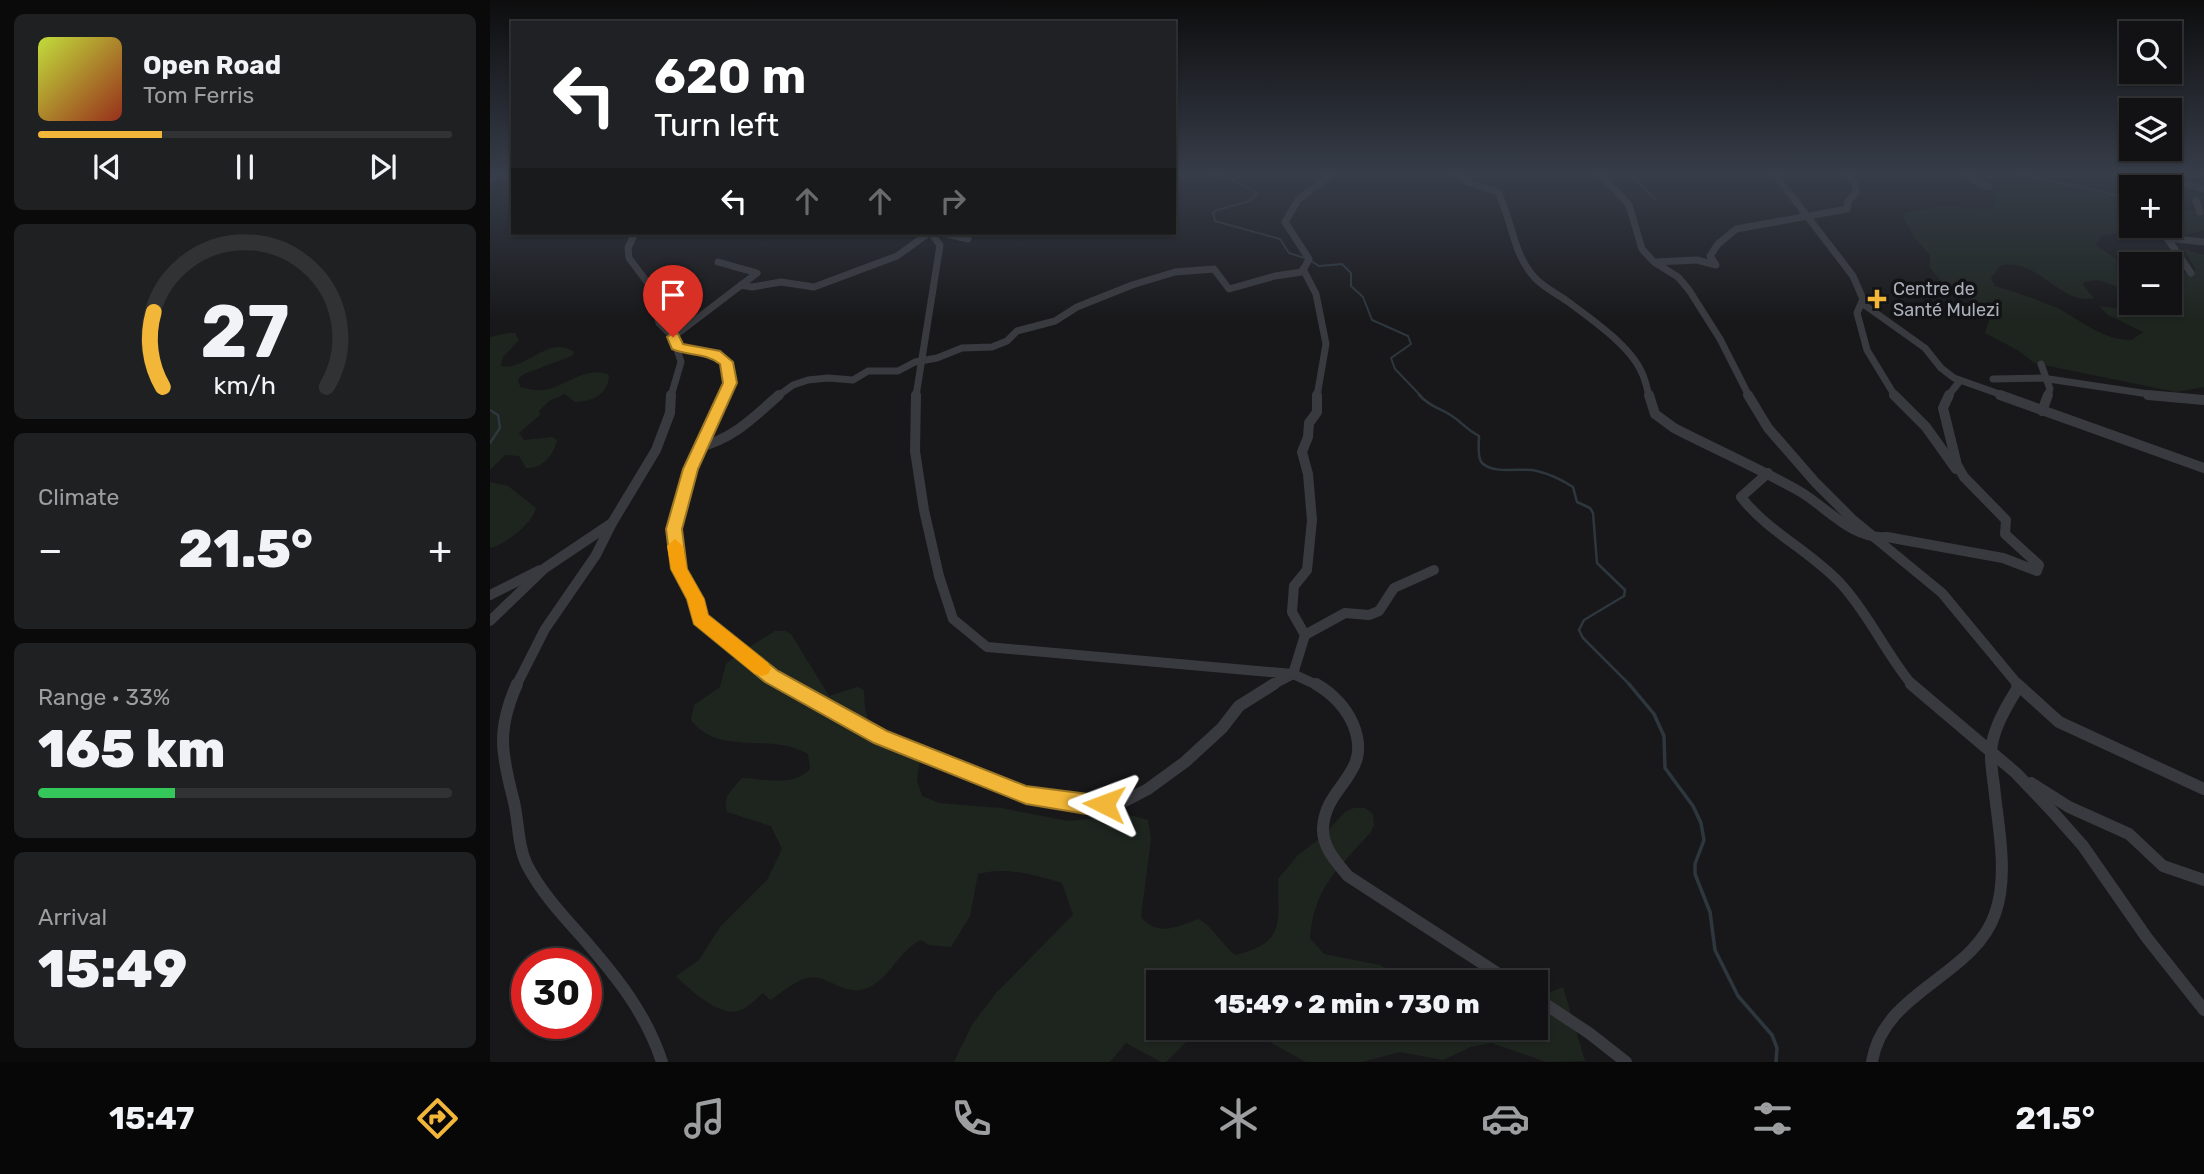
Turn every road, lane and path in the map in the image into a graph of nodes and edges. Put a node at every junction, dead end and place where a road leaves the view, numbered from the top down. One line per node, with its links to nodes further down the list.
1 (1285, 223): 14 (street)
2 (1509, 223): 28 (street)
3 (1634, 223): 13 (street)
4 (1768, 223): 13 (street)
5 (1812, 223): 17 (street)
6 (634, 235): 18 (street)
7 (927, 235): 16 (street)
8 (932, 235): 19 (street)
9 (951, 235): 10 (street)
10 (968, 239)
11 (2204, 242): 15 (street)
12 (718, 262): 16 (street)
13 (1654, 262): 31 (street)
14 (1303, 269): 19 (street); 36 (street)
15 (2191, 273)
16 (741, 285): 18 (street)
17 (1863, 299): 23 (street); 29 (street)
18 (675, 342): 26 (street); 30 (street)
19 (923, 360): 26 (street); 37 (street)
20 (2041, 364): 21 (street)
21 (2045, 377): 22 (street); 24 (street); 25 (street)
22 (1993, 379)
23 (1959, 382): 25 (street); 29 (street)
24 (2204, 400)
25 (2042, 411): 27 (street)
26 (699, 447): 37 (street)
27 (2204, 468)
28 (1768, 473): 31 (street); 39 (street)
29 (1964, 477): 31 (street)
30 (612, 523): 32 (street); 46 (street)
31 (1875, 538): 38 (street)
32 (545, 568): 34 (street); 35 (street)
33 (1434, 570): 36 (street)
34 (490, 595)
35 (490, 621)
36 (1306, 635): 37 (street)
37 (1293, 674): 43 (street)
38 (2019, 686): 39 (street); 41 (street)
39 (1992, 755): 40 (street); 48 (street)
40 (2015, 773): 42 (street); 45 (street)
41 (2204, 789)
42 (2204, 880)
43 (1493, 970)
44 (1548, 1006): 47 (street)
45 (2204, 1010)
46 (662, 1062)
47 (1626, 1062)
48 (1872, 1062)

